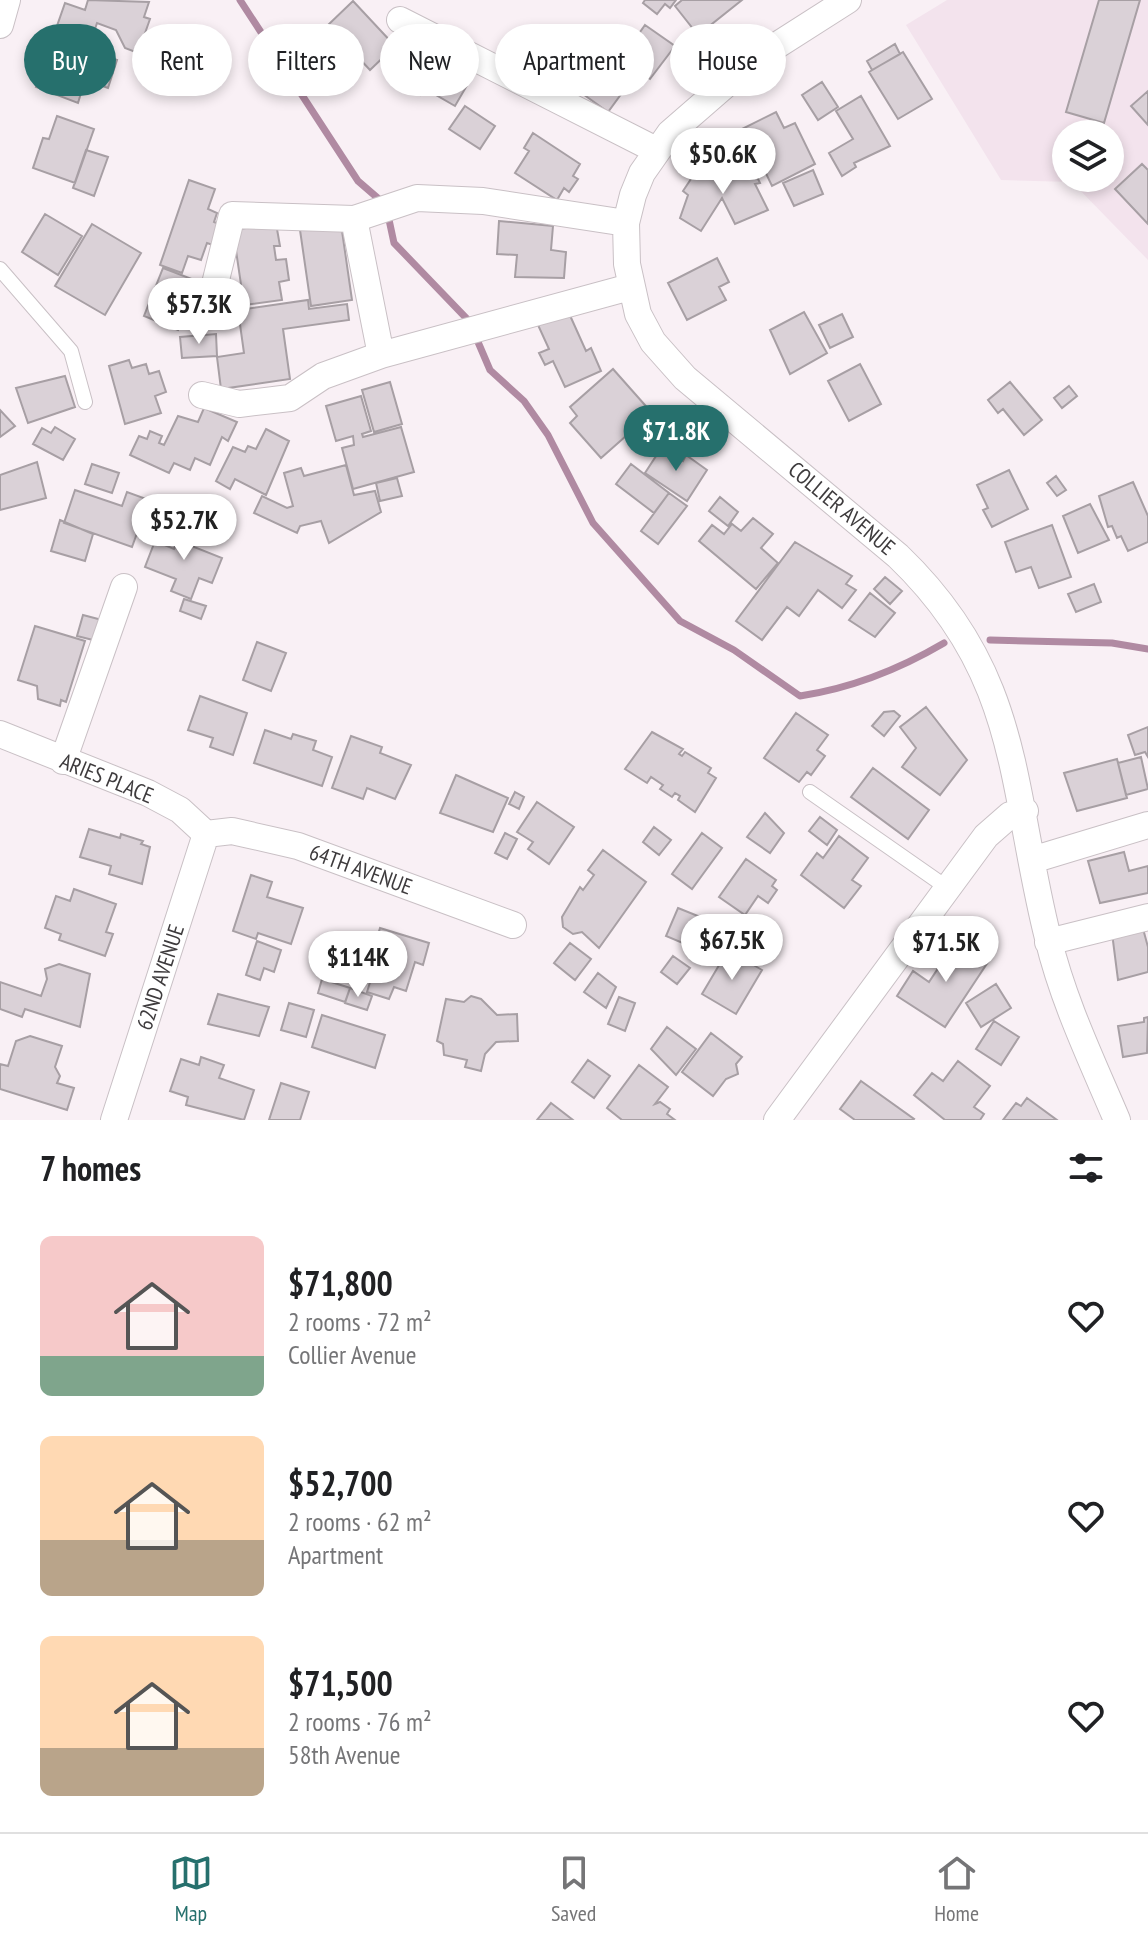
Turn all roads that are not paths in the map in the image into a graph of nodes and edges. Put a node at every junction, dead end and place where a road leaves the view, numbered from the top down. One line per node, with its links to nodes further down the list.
1 (7, 0): 4 (street)
2 (848, 0): 5 (street, COLLIER AVENUE)
3 (400, 20): 5 (street)
4 (0, 24)
5 (656, 150): 7 (street, COLLIER AVENUE)
6 (354, 219): 7 (street); 10 (street); 11 (street)
7 (626, 223): 9 (street, COLLIER AVENUE)
8 (0, 269): 13 (lane)
9 (630, 287): 11 (street); 18 (street, COLLIER AVENUE)
10 (210, 304)
11 (381, 355): 12 (street)
12 (202, 395)
13 (85, 402)
14 (124, 587): 16 (street)
15 (0, 734): 16 (street, ARIES PLACE)
16 (63, 761): 20 (street, ARIES PLACE)
17 (810, 792): 22 (lane)
18 (1025, 811): 21 (street, COLLIER AVENUE); 22 (street)
19 (1148, 825): 21 (street)
20 (206, 834): 24 (street, 64TH AVENUE); 26 (street, 62ND AVENUE)
21 (1032, 860): 25 (street, COLLIER AVENUE)
22 (949, 889): 27 (street)
23 (1148, 917): 25 (street)
24 (513, 925)
25 (1048, 942): 28 (street, COLLIER AVENUE)
26 (114, 1120)
27 (777, 1120)
28 (1117, 1120)

